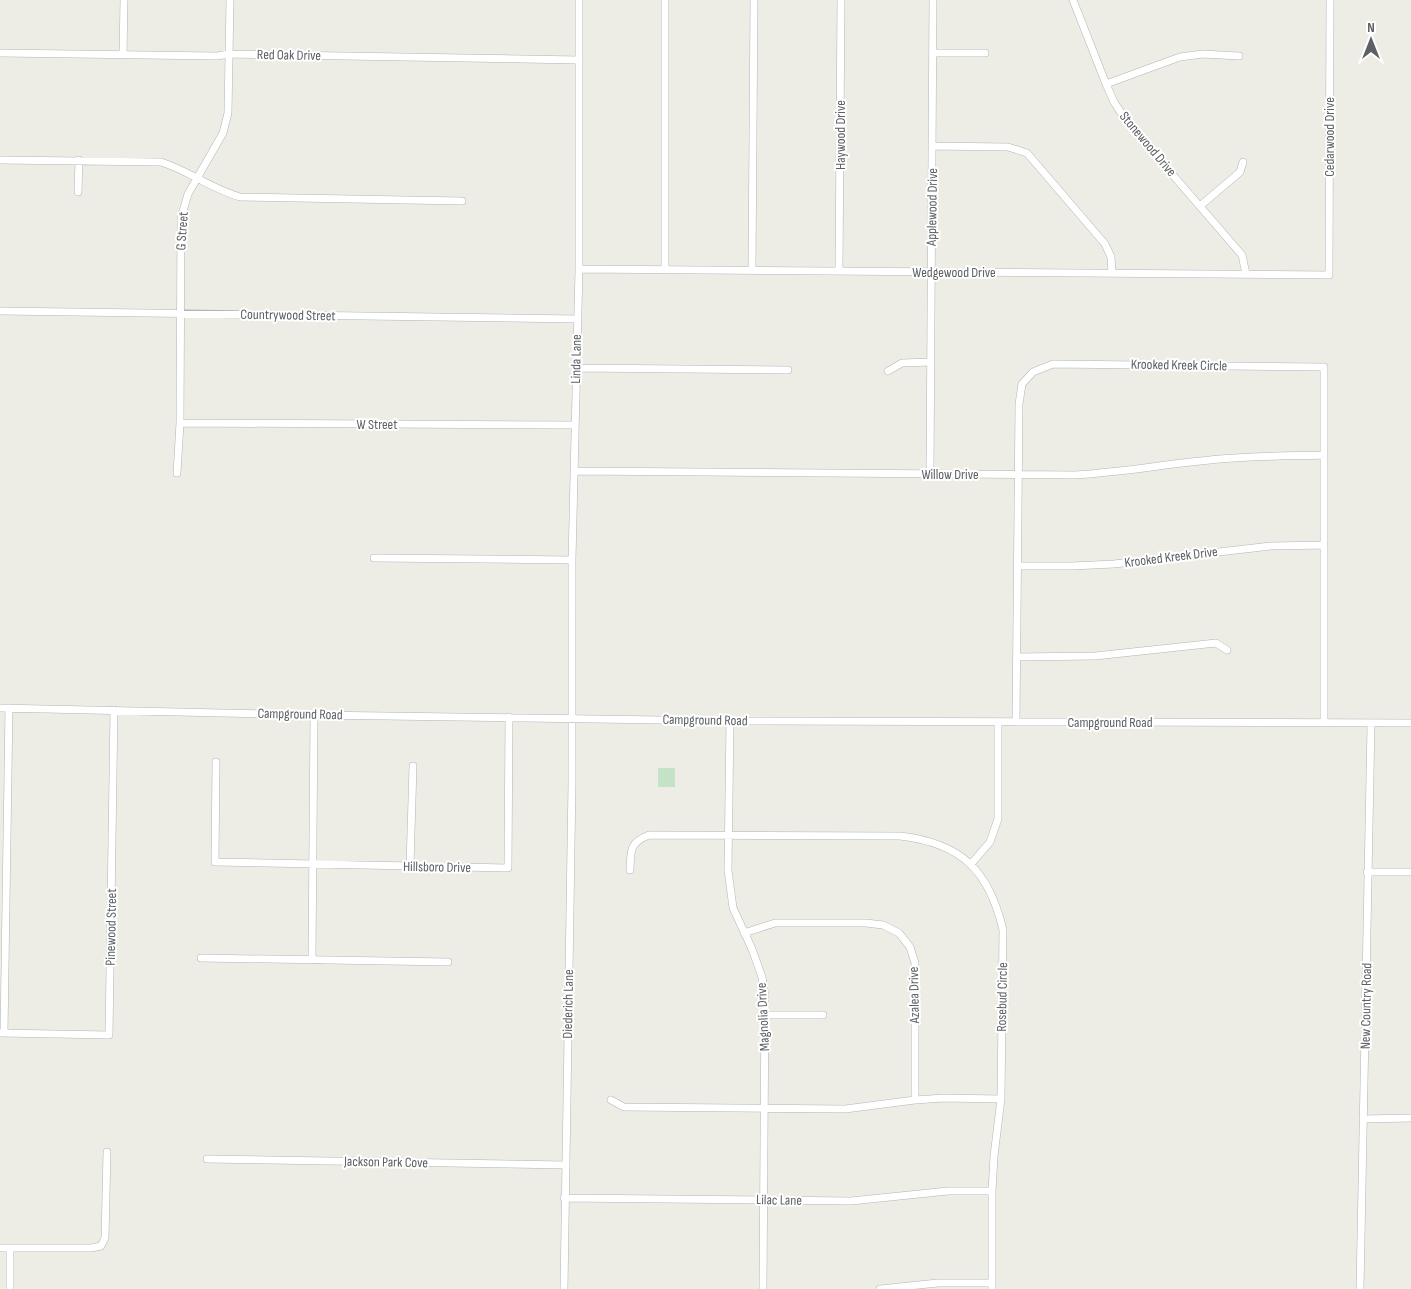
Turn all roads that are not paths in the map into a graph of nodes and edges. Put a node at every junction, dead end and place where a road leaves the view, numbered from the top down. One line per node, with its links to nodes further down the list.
1 (124, 0): 13 (street)
2 (230, 0): 14 (street, G Street)
3 (579, 0): 16 (street, Linda Lane)
4 (665, 0): 27 (street)
5 (754, 0): 28 (street)
6 (840, 0): 29 (street, Haywood Drive)
7 (933, 0): 10 (street, Applewood Drive)
8 (1073, 0): 17 (street, Stonewood Drive)
9 (1330, 0): 33 (street, Cedarwood Drive)
10 (933, 53): 11 (street); 18 (street, Applewood Drive)
11 (985, 53)
12 (0, 54): 13 (street, Red Oak Drive)
13 (123, 54): 14 (street, Red Oak Drive)
14 (229, 54): 16 (street, Red Oak Drive); 22 (street, G Street)
15 (1239, 56): 17 (street)
16 (579, 60): 26 (street, Linda Lane)
17 (1106, 84): 25 (street, Stonewood Drive)
18 (932, 146): 30 (street, Applewood Drive); 31 (street)
19 (0, 160): 20 (street)
20 (79, 160): 22 (street); 23 (street)
21 (1243, 162): 25 (street)
22 (197, 177): 24 (street); 35 (street, G Street)
23 (78, 192)
24 (462, 201)
25 (1200, 206): 32 (street, Stonewood Drive)
26 (579, 269): 27 (street, Wedgewood Drive); 36 (street, Linda Lane)
27 (665, 269): 28 (street, Wedgewood Drive)
28 (752, 270): 29 (street, Wedgewood Drive)
29 (839, 271): 30 (street, Wedgewood Drive)
30 (931, 272): 31 (street, Wedgewood Drive); 37 (street, Applewood Drive)
31 (1112, 273): 32 (street, Wedgewood Drive)
32 (1246, 274): 33 (street, Wedgewood Drive)
33 (1328, 275)
34 (0, 311): 35 (street, Countrywood Street)
35 (180, 313): 36 (street, Countrywood Street); 41 (street, G Street)
36 (577, 319): 38 (street, Linda Lane)
37 (931, 362): 40 (street); 46 (street, Applewood Drive)
38 (576, 368): 39 (street); 42 (street, Linda Lane)
39 (788, 370)
40 (888, 371)
41 (180, 423): 42 (street, W Street); 45 (street, G Street)
42 (575, 425): 44 (street, Linda Lane)
43 (1324, 455): 47 (street, Willow Drive); 47 (street, Krooked Kreek Circle); 48 (street, Krooked Kreek Circle)
44 (575, 471): 46 (street, Willow Drive); 50 (street, Linda Lane)
45 (177, 472)
46 (930, 474): 47 (street, Willow Drive)
47 (1018, 474): 51 (street, Krooked Kreek Circle)
48 (1324, 545): 51 (street, Krooked Kreek Drive); 63 (street, Krooked Kreek Circle)
49 (374, 558): 50 (street)
50 (572, 560): 59 (street, Linda Lane)
51 (1018, 566): 53 (street, Krooked Kreek Circle)
52 (1227, 650): 53 (street)
53 (1017, 657): 62 (street, Krooked Kreek Circle)
54 (0, 708): 55 (street, Campground Road)
55 (9, 708): 56 (street, Campground Road); 81 (street)
56 (114, 710): 57 (street, Campground Road); 81 (street, Pinewood Street)
57 (314, 715): 58 (street, Campground Road); 69 (street)
58 (509, 717): 59 (street, Campground Road); 71 (street, Hillsboro Drive)
59 (572, 718): 60 (street, Campground Road); 90 (street, Diederich Lane)
60 (730, 721): 61 (street, Campground Road); 68 (street, Magnolia Drive)
61 (998, 722): 62 (street, Campground Road); 70 (street)
62 (1016, 722): 63 (street, Campground Road)
63 (1324, 723): 65 (street, Campground Road)
64 (1411, 723): 65 (street, Campground Road)
65 (1371, 724): 73 (street, New Country Road)
66 (216, 762): 69 (street, Hillsboro Drive)
67 (412, 766): 71 (street)
68 (728, 836): 70 (street, Rosebud Circle); 72 (street, Rosebud Circle); 75 (street, Magnolia Drive)
69 (313, 864): 71 (street, Hillsboro Drive); 77 (street)
70 (971, 864): 82 (street, Rosebud Circle)
71 (410, 866)
72 (630, 870)
73 (1367, 872): 74 (street); 87 (street, New Country Road)
74 (1411, 872)
75 (744, 933): 79 (street, Magnolia Drive); 84 (street, Azalea Drive)
76 (201, 958): 77 (street)
77 (312, 960): 78 (street)
78 (448, 962)
79 (766, 1015): 80 (street); 85 (street, Magnolia Drive)
80 (823, 1015)
81 (2, 1033)
82 (1001, 1099): 84 (street); 91 (street, Rosebud Circle)
83 (611, 1100): 85 (street)
84 (915, 1100): 85 (street)
85 (765, 1108): 93 (street, Magnolia Drive)
86 (1411, 1118): 87 (street)
87 (1363, 1119): 101 (street, New Country Road)
88 (107, 1152): 95 (street)
89 (207, 1159): 90 (street, Jackson Park Cove)
90 (565, 1165): 92 (street, Diederich Lane)
91 (992, 1191): 93 (street, Lilac Lane); 96 (street, Rosebud Circle)
92 (564, 1198): 93 (street, Lilac Lane); 98 (street, Diederich Lane)
93 (763, 1200): 99 (street, Magnolia Drive)
94 (0, 1248): 95 (street)
95 (10, 1248): 97 (street)
96 (992, 1286): 100 (street)
97 (10, 1289)
98 (564, 1289)
99 (763, 1289)
100 (880, 1289)
101 (1360, 1289)

